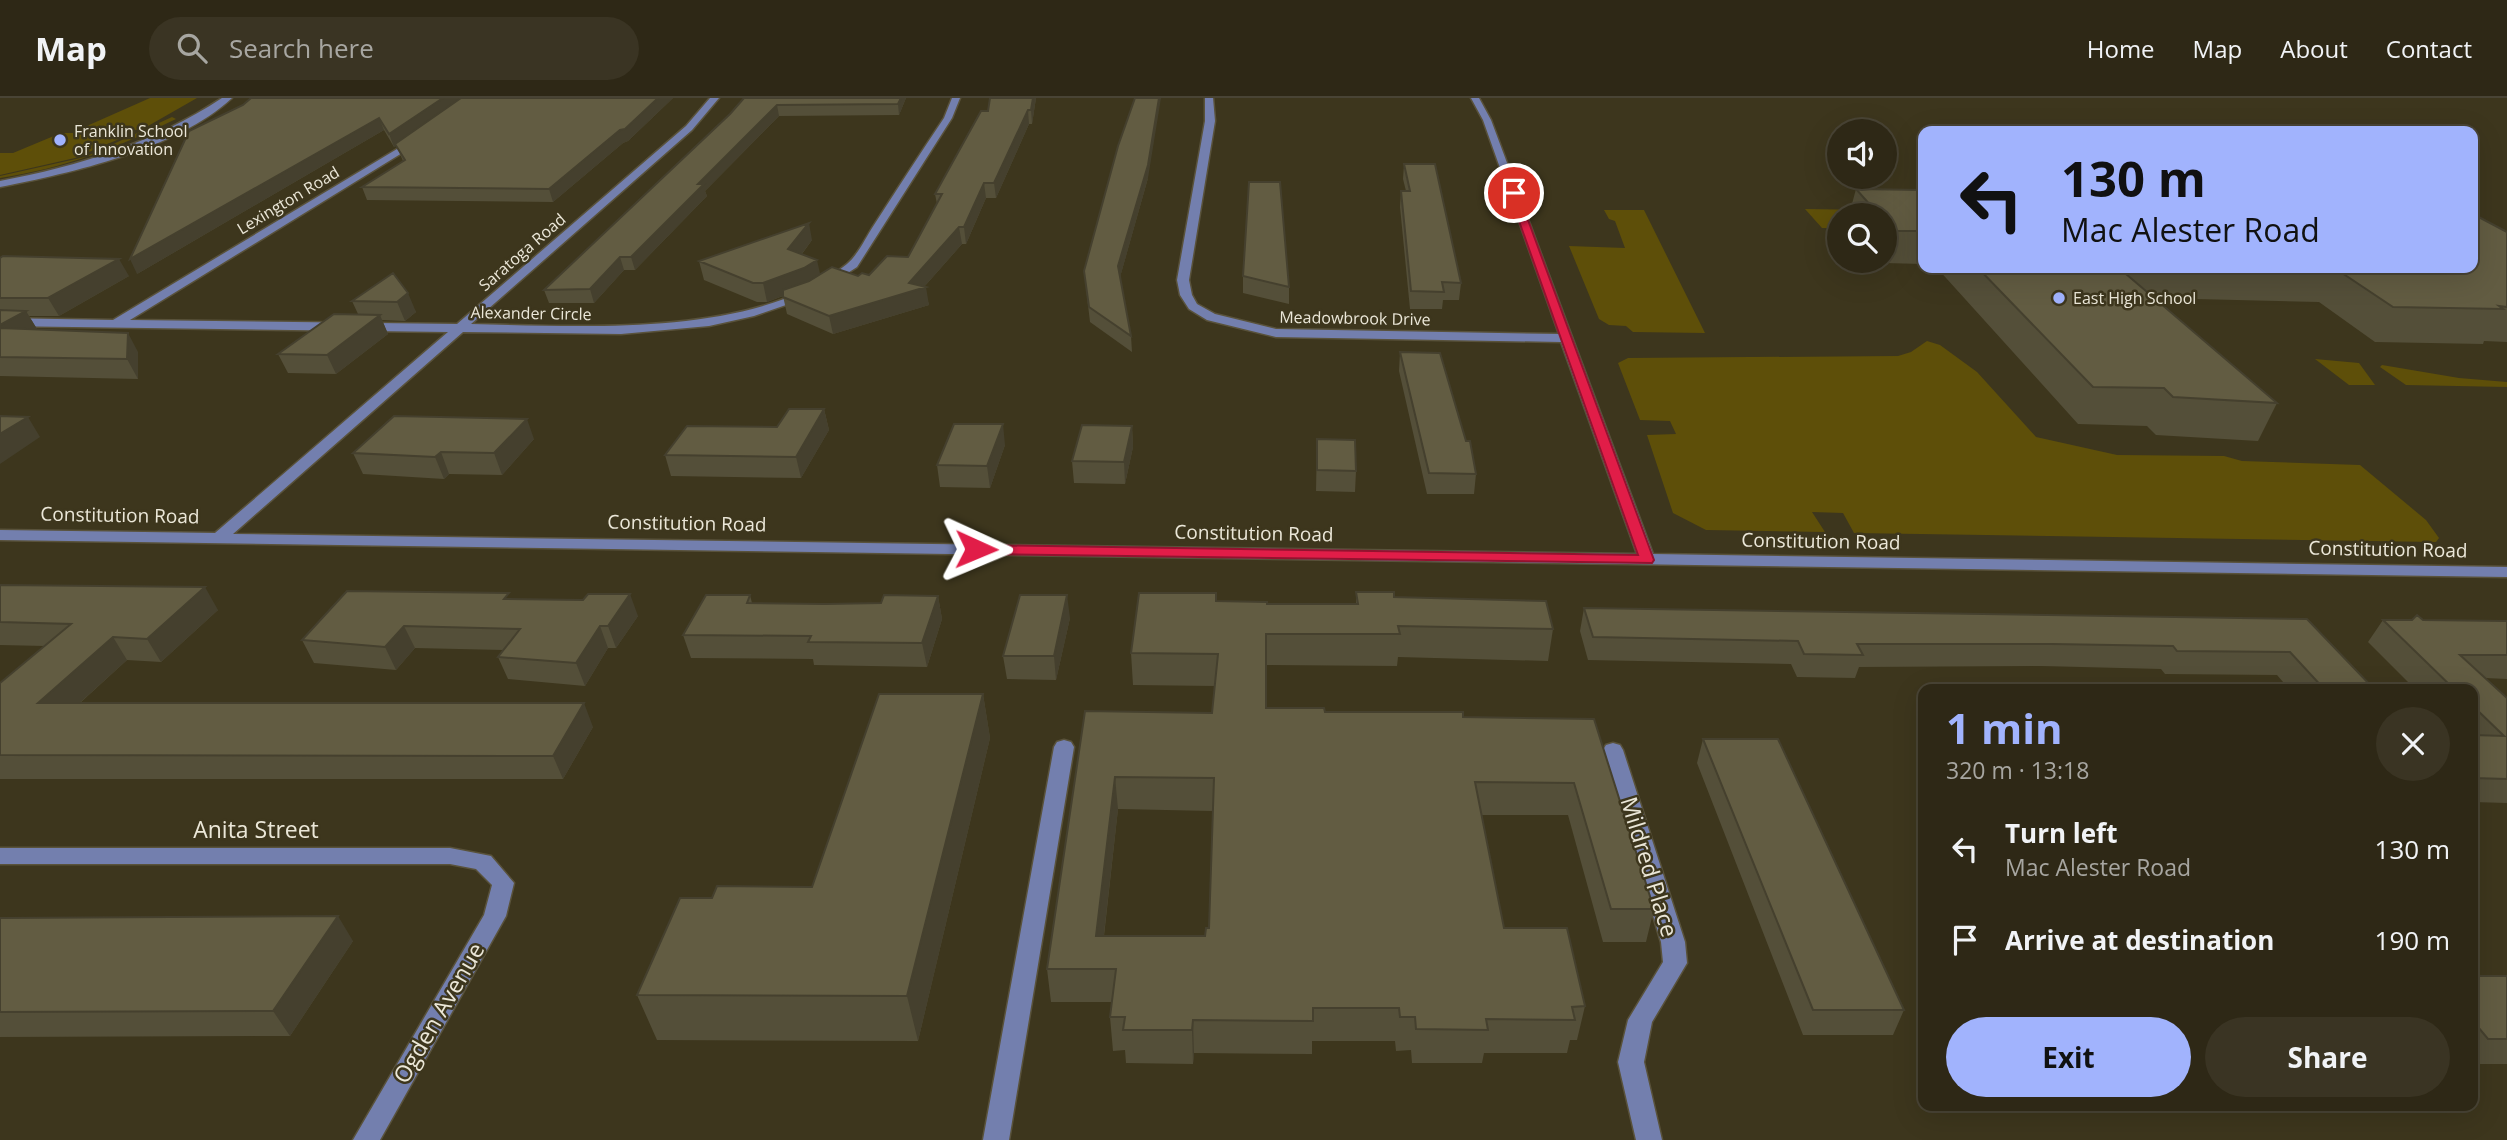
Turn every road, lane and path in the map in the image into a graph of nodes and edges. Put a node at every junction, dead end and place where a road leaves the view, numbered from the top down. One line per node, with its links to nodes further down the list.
1 (228, 98): 7 (street)
2 (715, 98): 10 (street, Saratoga Road)
3 (956, 98): 10 (street, Alexander Circle)
4 (1209, 98): 11 (street, Meadowbrook Drive)
5 (1475, 98): 11 (street)
6 (428, 133): 9 (street, Lexington Road)
7 (0, 184)
8 (0, 322): 9 (street, Alexander Circle)
9 (115, 324): 10 (street, Alexander Circle)
10 (460, 328): 13 (street, Saratoga Road)
11 (1566, 338): 14 (street)
12 (0, 534): 13 (street, Constitution Road)
13 (220, 537): 14 (street, Constitution Road)
14 (1647, 560): 15 (street, Constitution Road)
15 (2507, 572)
16 (1064, 747): 21 (street)
17 (1614, 750): 22 (street, Mildred Place)
18 (0, 856): 19 (street, Anita Street)
19 (503, 883): 20 (street, Ogden Avenue)
20 (366, 1140)
21 (996, 1140)
22 (1649, 1140)

